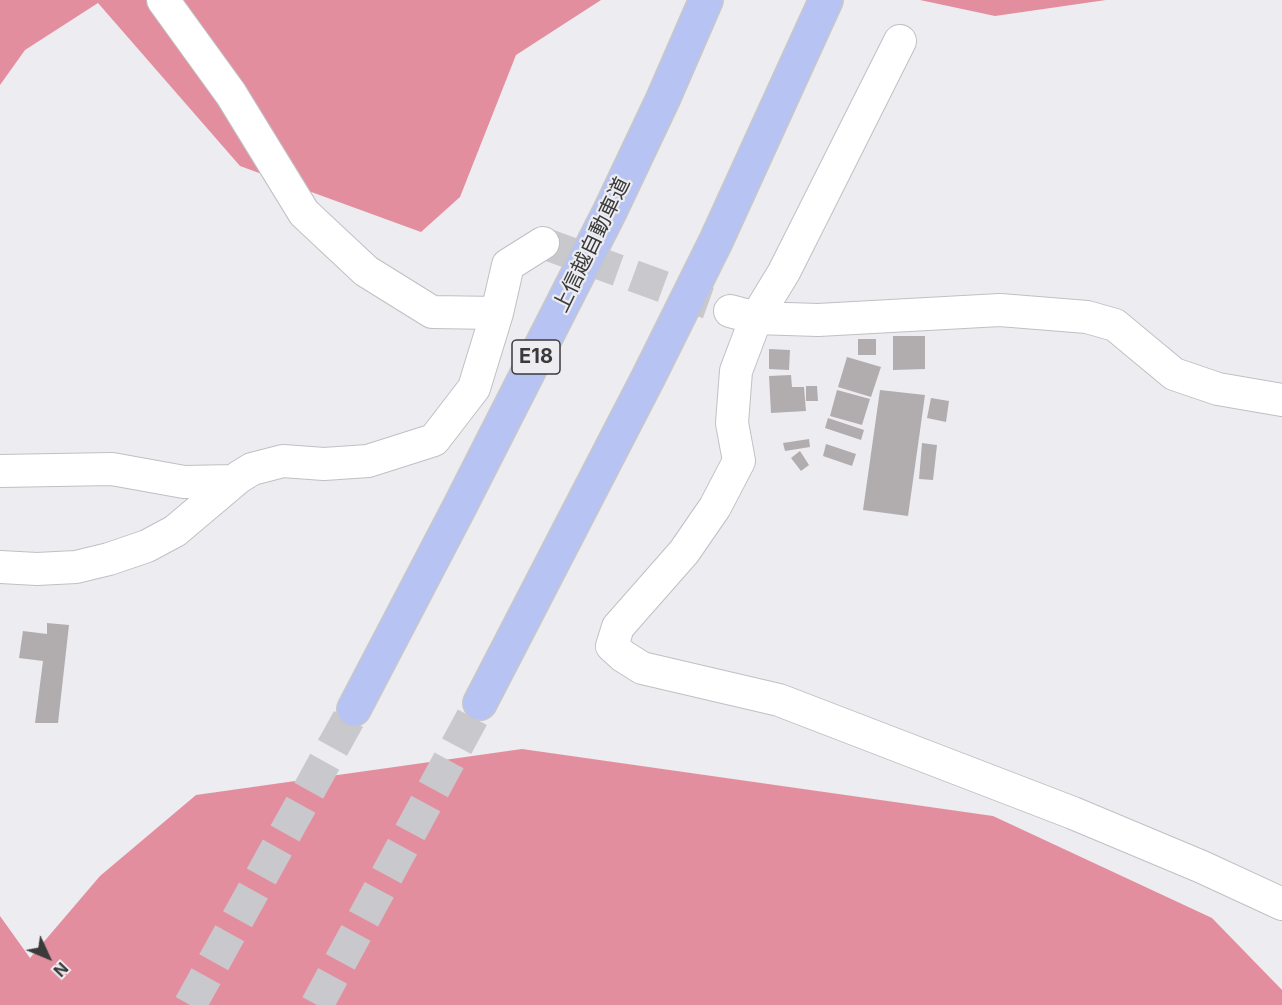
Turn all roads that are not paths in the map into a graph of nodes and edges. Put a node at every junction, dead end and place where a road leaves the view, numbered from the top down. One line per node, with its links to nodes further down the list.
1 (163, 0): 6 (street)
2 (706, 0): 13 (highway, 上信越自動車道 / E18)
3 (826, 0): 12 (highway)
4 (900, 41): 7 (street)
5 (543, 243): 6 (street)
6 (497, 313): 10 (street)
7 (743, 314): 8 (street); 14 (street)
8 (1282, 400)
9 (0, 471): 10 (street)
10 (234, 481): 11 (street)
11 (0, 567)
12 (480, 703)
13 (354, 709)
14 (1282, 904)

